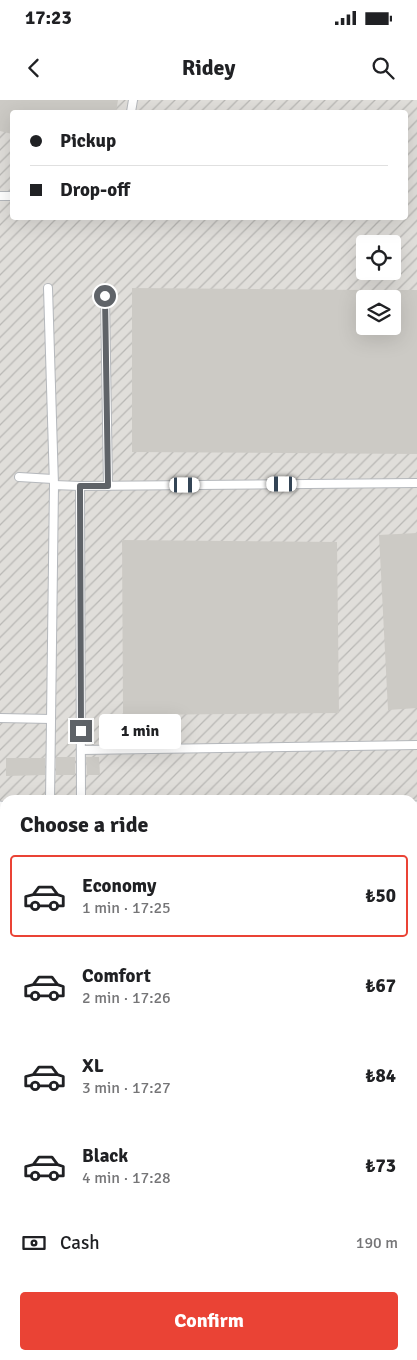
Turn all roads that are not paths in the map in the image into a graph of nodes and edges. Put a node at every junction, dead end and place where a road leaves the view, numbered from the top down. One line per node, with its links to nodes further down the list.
1 (48, 288): 4 (lane)
2 (105, 296): 7 (lane)
3 (19, 477): 4 (lane)
4 (53, 482): 6 (lane); 9 (lane)
5 (417, 483): 7 (lane)
6 (80, 486): 7 (lane); 11 (lane)
7 (108, 486)
8 (0, 718): 9 (lane)
9 (51, 719): 12 (lane)
10 (417, 745): 11 (lane)
11 (81, 750): 13 (lane)
12 (50, 795)
13 (82, 795)

